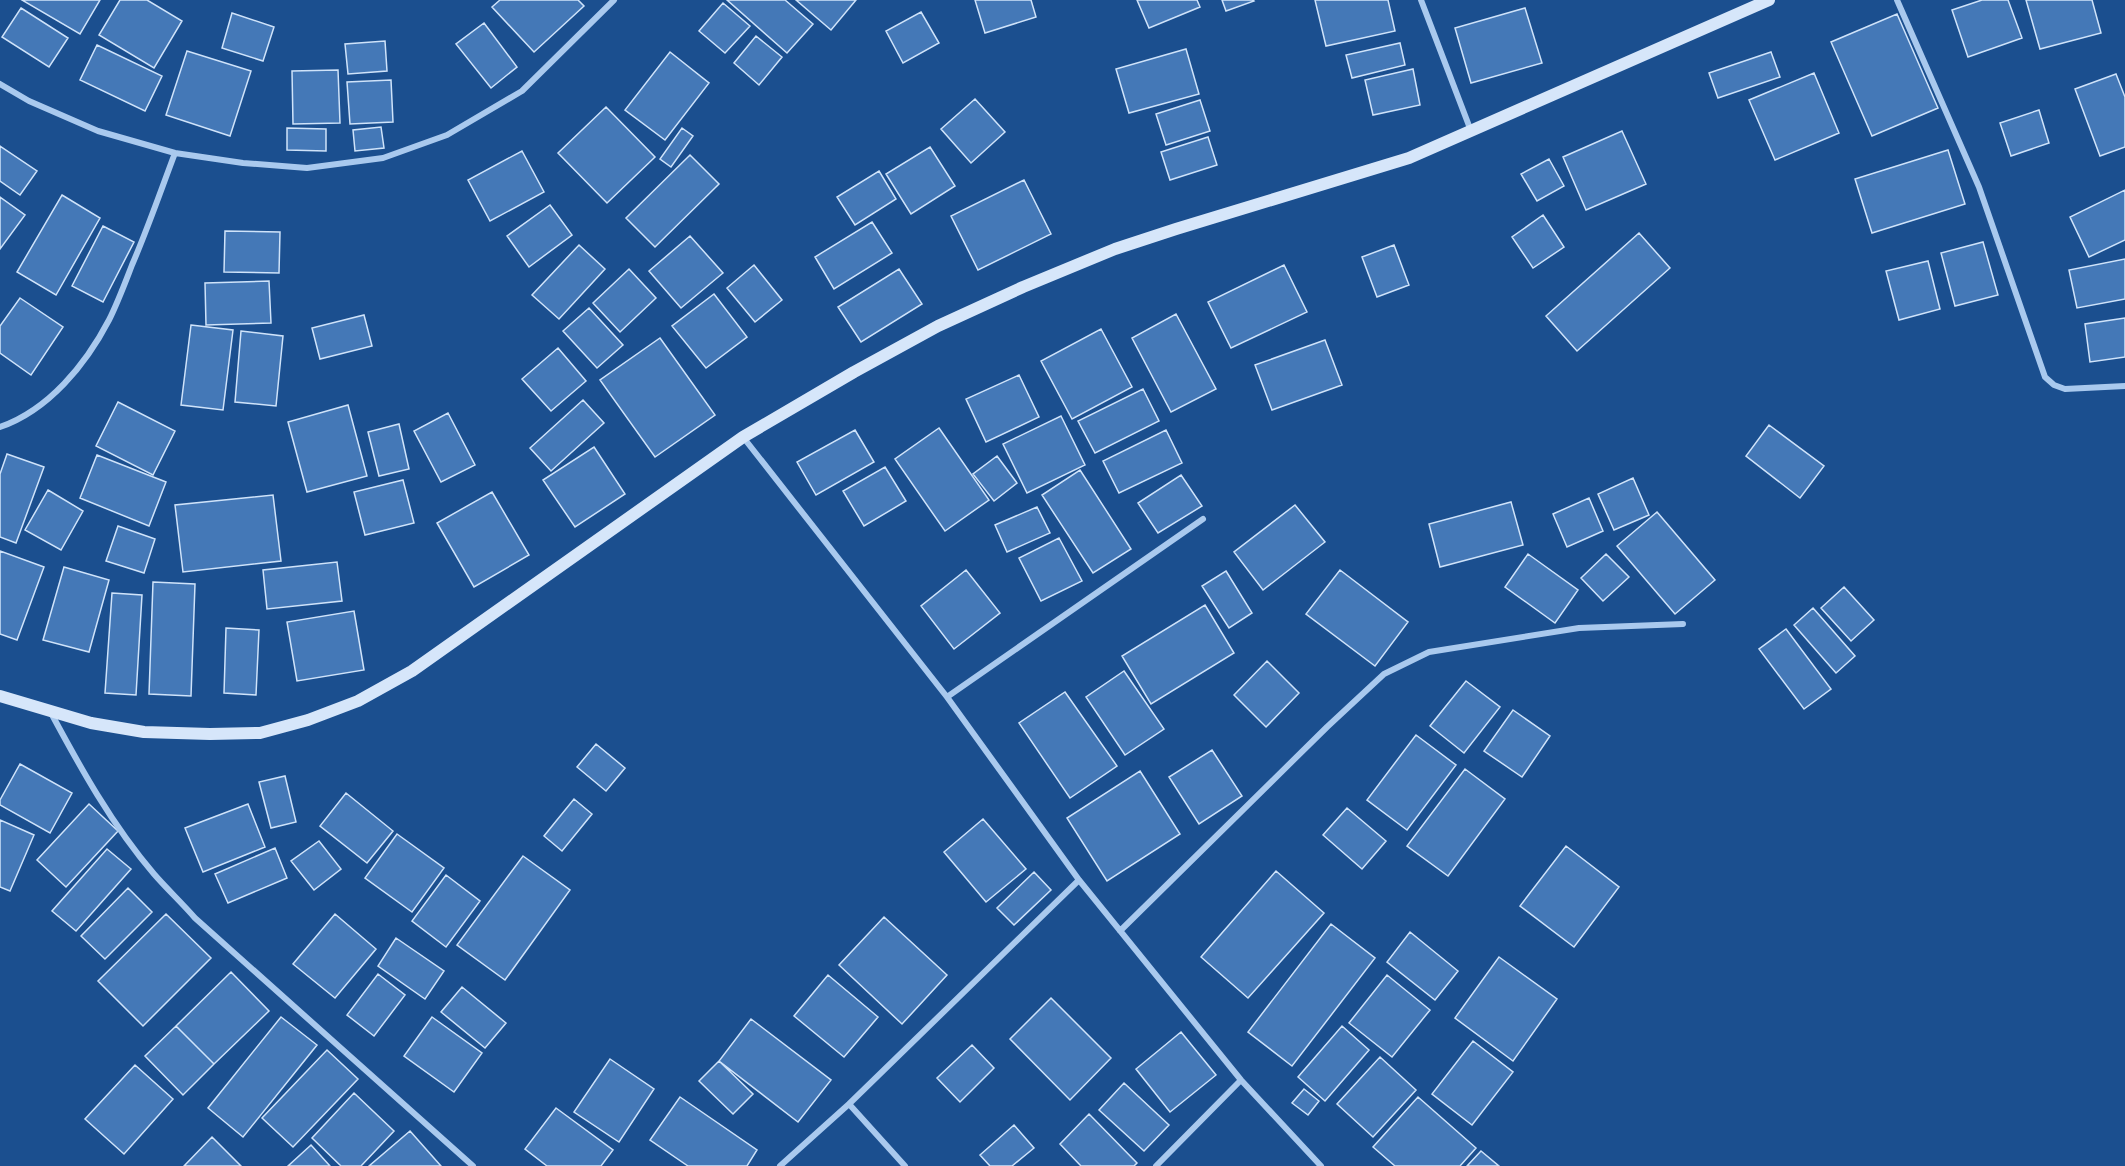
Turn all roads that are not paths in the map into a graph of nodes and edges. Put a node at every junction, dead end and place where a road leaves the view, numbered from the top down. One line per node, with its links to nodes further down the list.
1 (614, 0): 7 (street)
2 (1421, 0): 6 (street)
3 (1769, 0): 6 (main road)
4 (1897, 0): 8 (street)
5 (0, 84): 7 (street)
6 (1471, 132): 10 (main road)
7 (175, 153): 9 (street)
8 (2125, 386)
9 (0, 427)
10 (743, 437): 14 (street); 15 (main road)
11 (1203, 519): 14 (street)
12 (1683, 624): 17 (street)
13 (0, 696): 15 (main road)
14 (947, 698): 16 (street)
15 (49, 711): 20 (street)
16 (1079, 880): 17 (street); 19 (street)
17 (1120, 932): 18 (street)
18 (1240, 1080): 24 (street); 25 (street)
19 (849, 1104): 22 (street); 23 (street)
20 (470, 1163): 21 (street)
21 (462, 1166)
22 (780, 1166)
23 (905, 1166)
24 (1156, 1166)
25 (1321, 1166)

